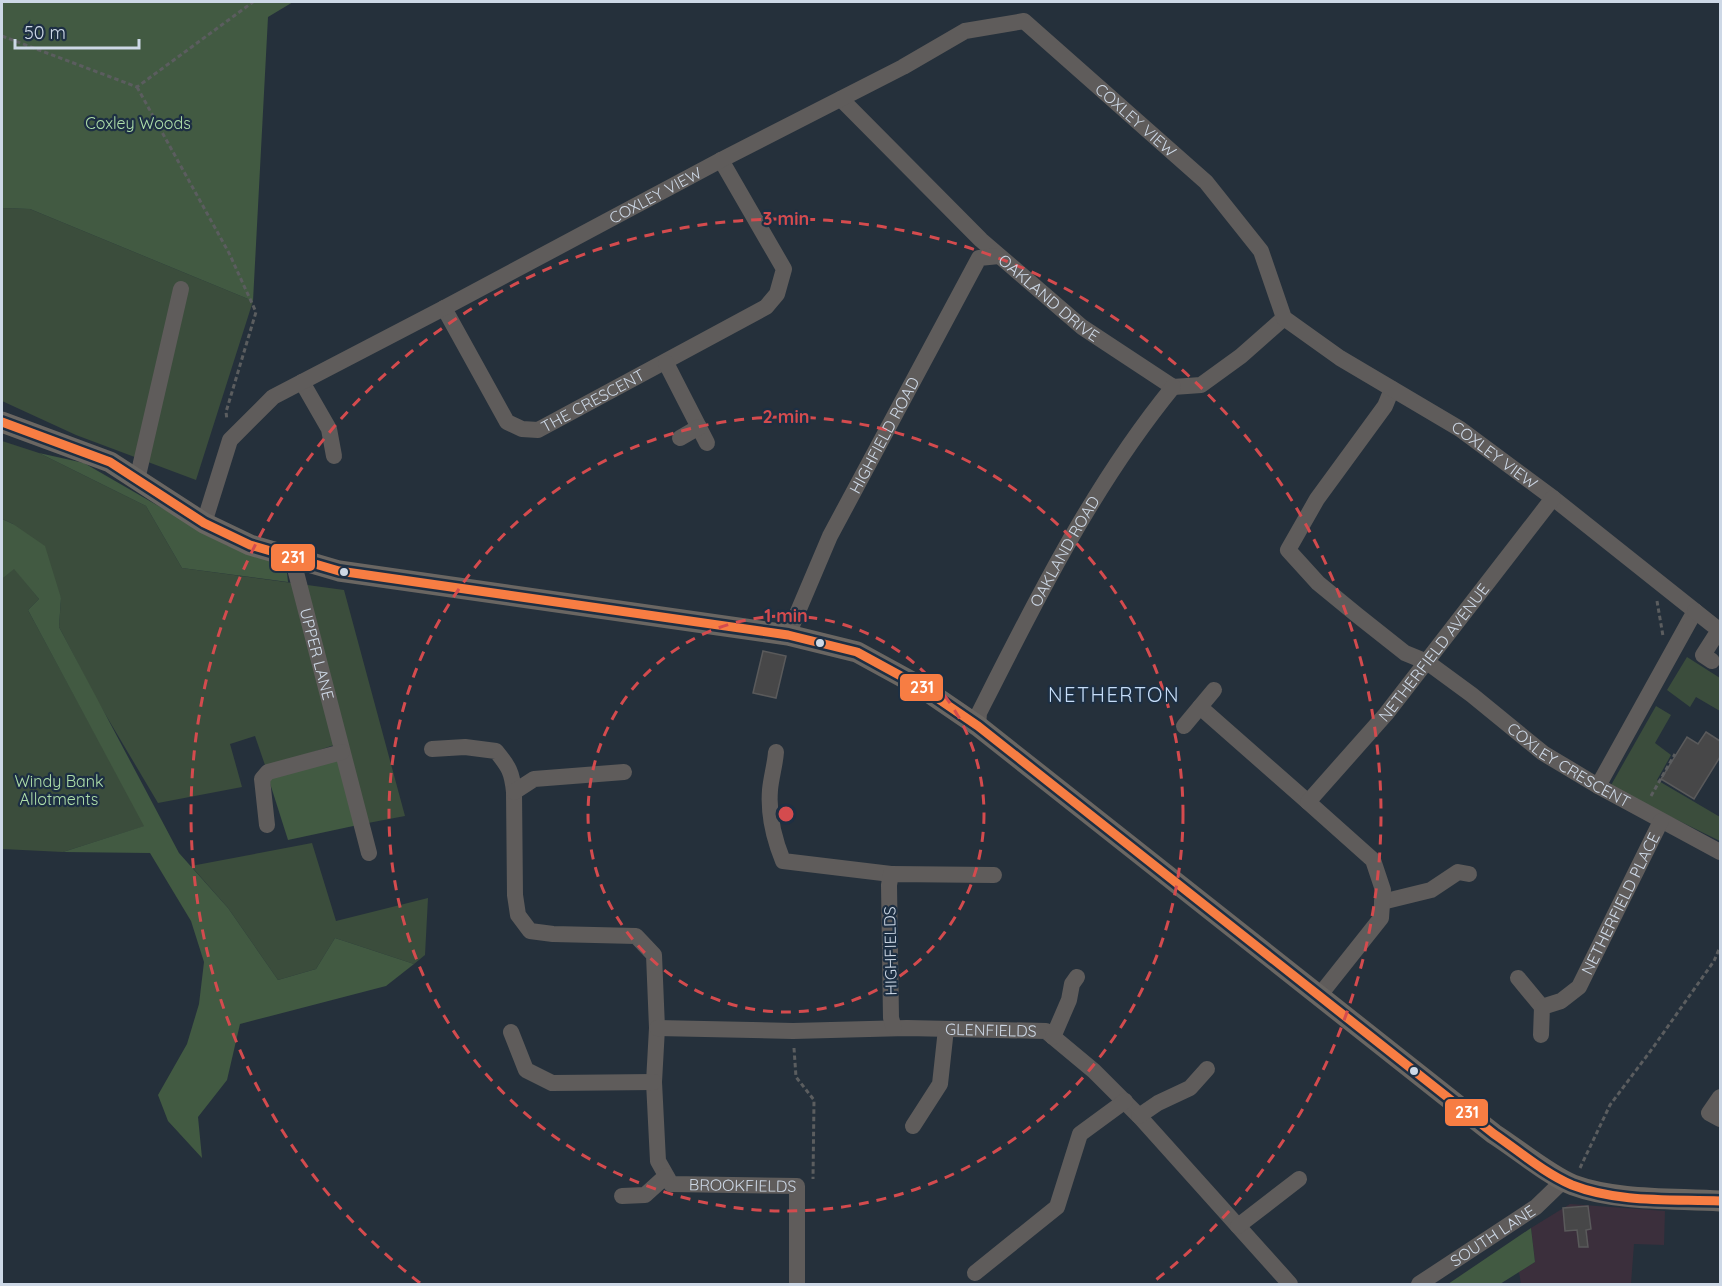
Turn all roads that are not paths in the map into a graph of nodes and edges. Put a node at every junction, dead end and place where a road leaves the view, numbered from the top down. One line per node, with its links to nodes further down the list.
1 (841, 99): 2 (street, COXLEY VIEW); 3 (street, OAKLAND DRIVE); 6 (street, COXLEY VIEW)
2 (721, 160): 5 (street, COXLEY VIEW); 7 (street, THE CRESCENT)
3 (999, 256): 9 (street, OAKLAND DRIVE); 21 (street, HIGHFIELD ROAD)
4 (181, 289): 16 (street)
5 (444, 308): 7 (street, THE CRESCENT); 8 (street, COXLEY VIEW)
6 (1284, 318): 9 (street); 10 (street, COXLEY VIEW)
7 (666, 363): 12 (street, THE CRESCENT)
8 (302, 382): 15 (street); 18 (street, COXLEY VIEW)
9 (1173, 387): 26 (street, OAKLAND ROAD)
10 (1392, 389): 17 (street, COXLEY VIEW); 23 (street, COXLEY CRESCENT)
11 (2, 422): 16 (main road)
12 (699, 427): 13 (street); 14 (street, THE CRESCENT)
13 (680, 438)
14 (707, 443)
15 (334, 456)
16 (137, 480): 18 (main road)
17 (1553, 498): 20 (street, COXLEY VIEW); 23 (street, NETHERFIELD AVENUE)
18 (204, 523): 19 (main road)
19 (292, 557): 21 (main road); 29 (street, UPPER LANE)
20 (1695, 611): 22 (street, COXLEY VIEW); 32 (street)
21 (788, 635): 26 (main road)
22 (1712, 661)
23 (1427, 662): 32 (street, COXLEY CRESCENT); 34 (street, NETHERFIELD AVENUE)
24 (1214, 690): 25 (street)
25 (1200, 707): 27 (street); 34 (street)
26 (978, 726): 45 (main road)
27 (1184, 726)
28 (432, 748): 33 (street, BROOKFIELDS)
29 (342, 752): 36 (street); 38 (street, UPPER LANE)
30 (776, 752): 39 (street)
31 (624, 772): 33 (street)
32 (1598, 786): 35 (street, COXLEY CRESCENT)
33 (514, 792): 47 (street, BROOKFIELDS)
34 (1308, 802): 42 (street)
35 (1661, 821): 37 (street, COXLEY CRESCENT); 46 (street, NETHERFIELD PLACE)
36 (267, 825)
37 (1720, 852)
38 (369, 853)
39 (891, 874): 41 (street); 48 (street, HIGHFIELDS)
40 (1469, 874): 42 (street)
41 (994, 875)
42 (1382, 902): 45 (street)
43 (1077, 977): 52 (street)
44 (1518, 978): 46 (street)
45 (1319, 996): 62 (main road)
46 (1542, 1006): 51 (street)
47 (657, 1028): 48 (street, GLENFIELDS); 54 (street, BROOKFIELDS)
48 (894, 1028): 49 (street, GLENFIELDS)
49 (946, 1029): 52 (street, GLENFIELDS); 59 (street)
50 (511, 1032): 54 (street)
51 (1541, 1035)
52 (1053, 1036): 56 (street, GLENFIELDS)
53 (1207, 1069): 57 (street)
54 (654, 1082): 60 (street, BROOKFIELDS)
55 (1720, 1097): 58 (street)
56 (1125, 1101): 57 (street, GLENFIELDS); 66 (street)
57 (1139, 1116): 65 (street, GLENFIELDS)
58 (1720, 1119)
59 (913, 1126)
60 (666, 1176): 63 (street, BROOKFIELDS); 67 (street, BROOKFIELDS)
61 (1299, 1179): 65 (street)
62 (1568, 1182): 64 (main road); 69 (street, SOUTH LANE)
63 (622, 1196)
64 (1720, 1201)
65 (1238, 1226): 68 (street, GLENFIELDS)
66 (975, 1273)
67 (797, 1284)
68 (1290, 1284)
69 (1419, 1284)

